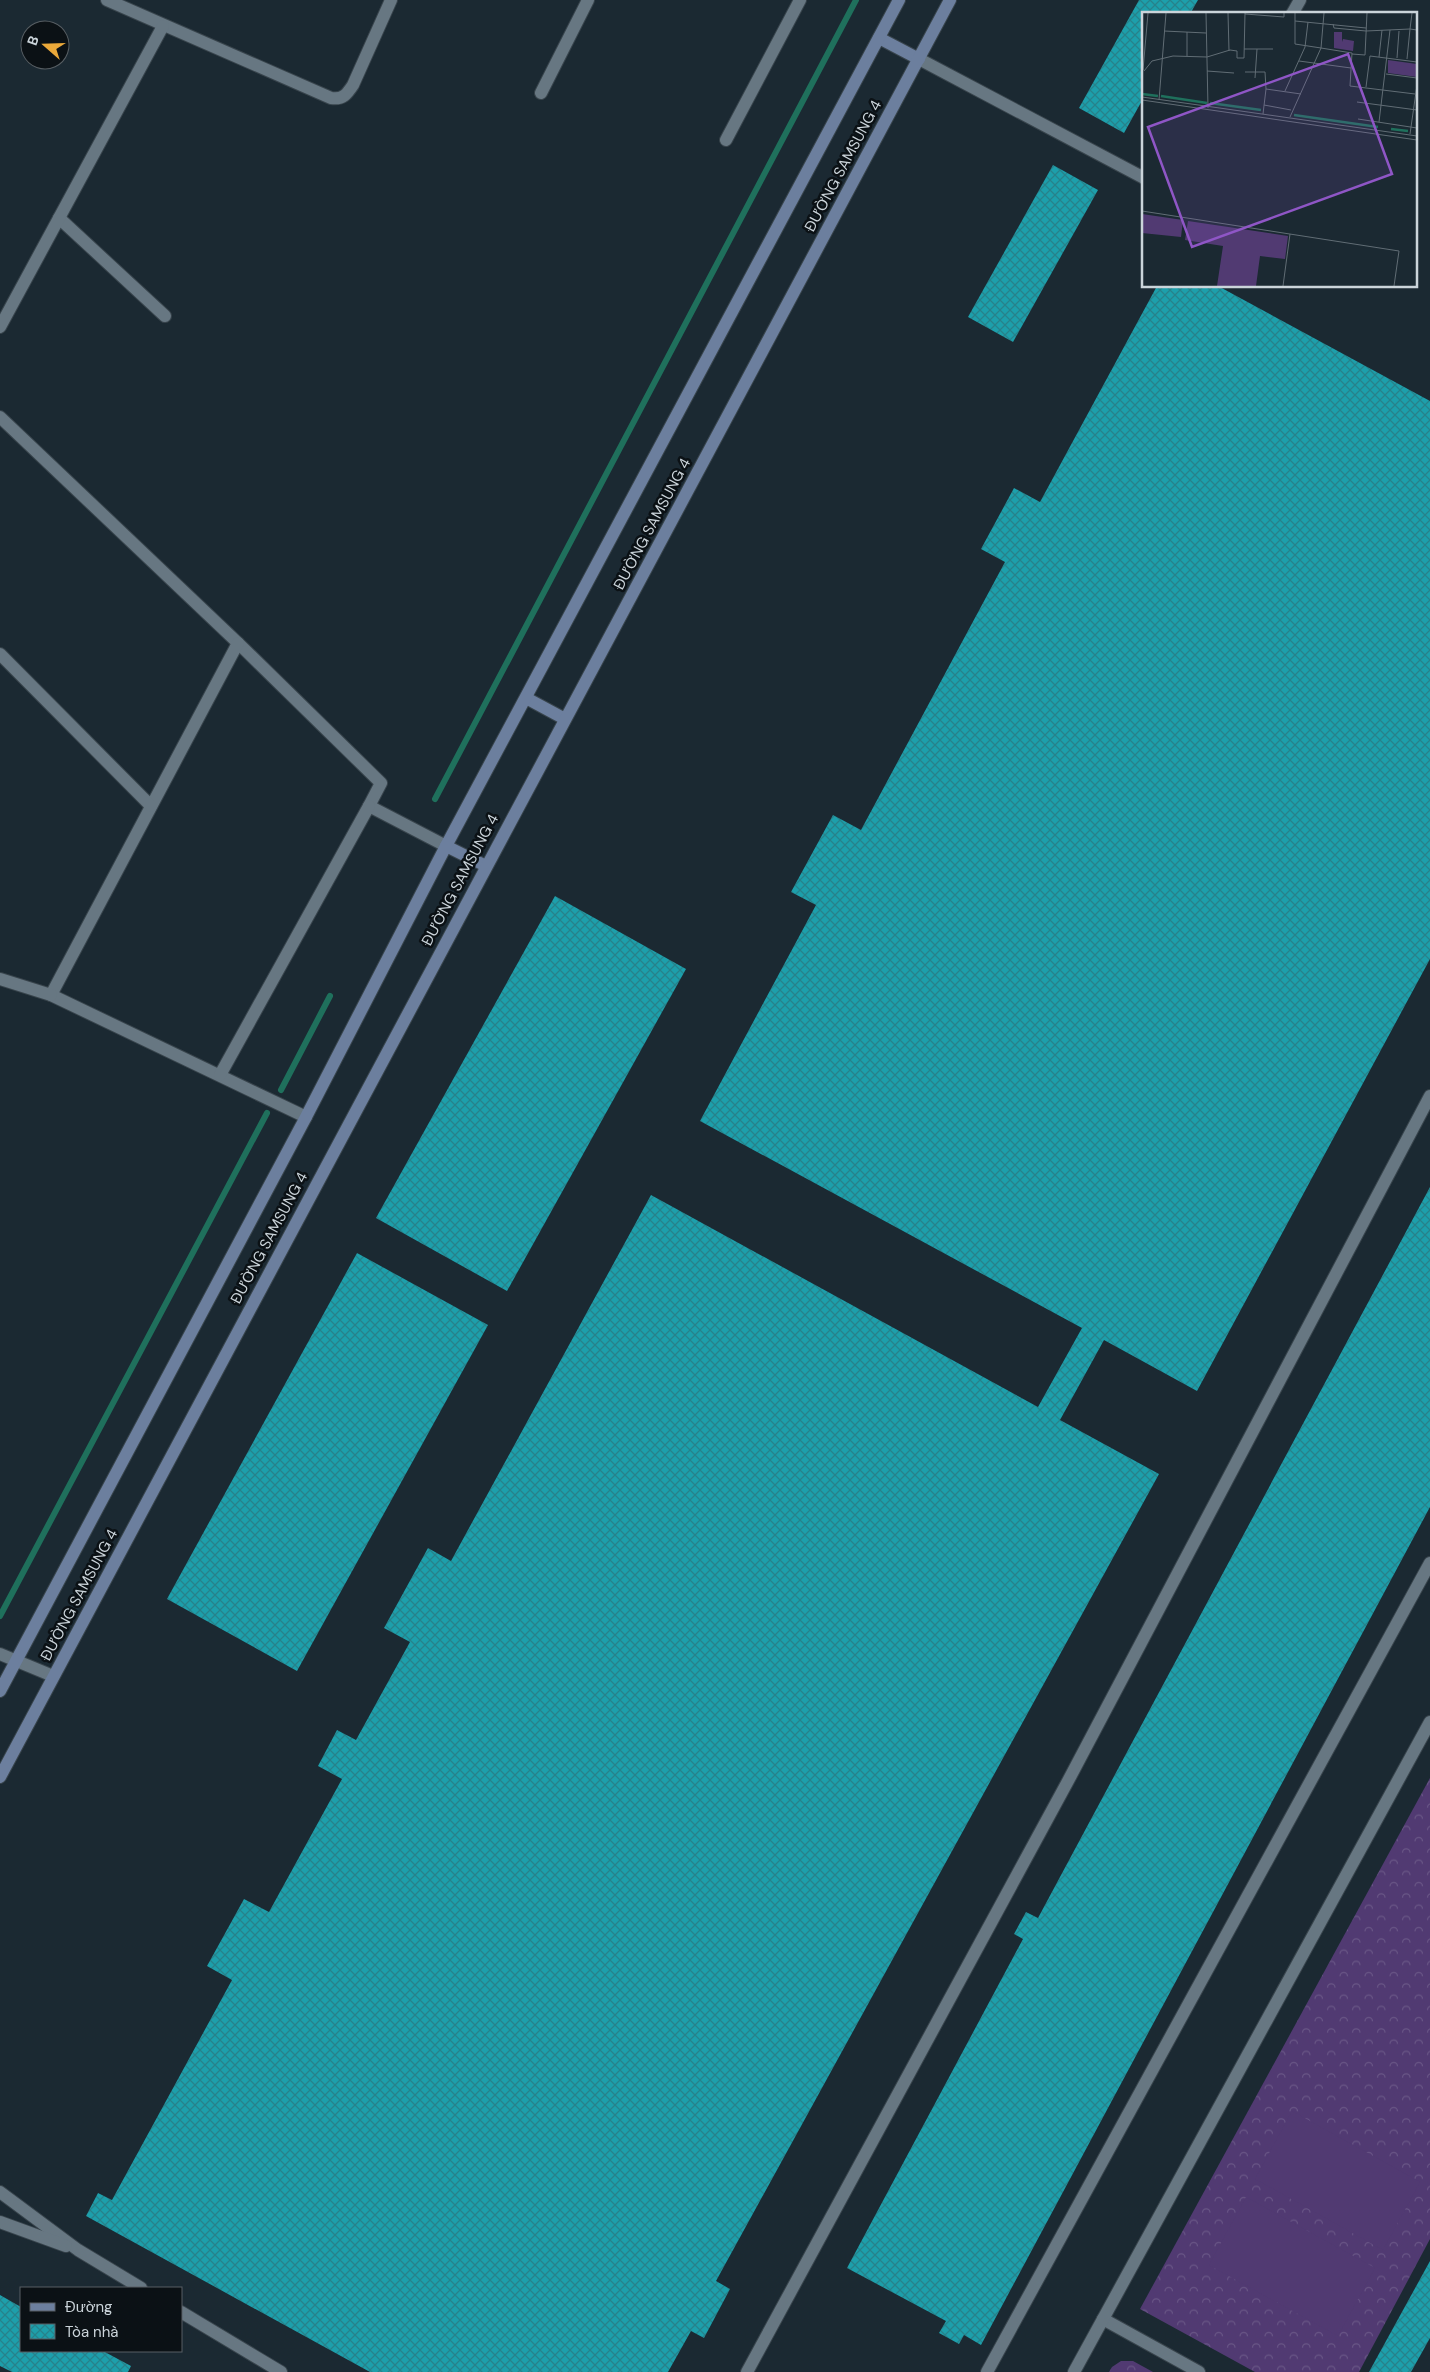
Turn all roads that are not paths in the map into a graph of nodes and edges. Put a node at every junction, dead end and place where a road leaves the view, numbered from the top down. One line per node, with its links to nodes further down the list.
1 (107, 0): 9 (street)
2 (391, 0): 9 (street)
3 (588, 0): 12 (street)
4 (800, 0): 13 (street)
5 (899, 0): 10 (main road, ĐƯỜNG SAMSUNG 4)
6 (950, 0): 11 (main road, ĐƯỜNG SAMSUNG 4)
7 (1300, 0): 8 (street)
8 (1293, 12)
9 (163, 26): 15 (street)
10 (878, 38): 11 (main road); 21 (main road, ĐƯỜNG SAMSUNG 4)
11 (918, 59): 14 (street); 22 (main road, ĐƯỜNG SAMSUNG 4)
12 (540, 93)
13 (726, 140)
14 (1142, 177)
15 (59, 218): 16 (street); 17 (street)
16 (165, 316)
17 (0, 327)
18 (0, 417): 19 (street)
19 (238, 643): 23 (street); 24 (street)
20 (0, 654): 23 (street)
21 (526, 698): 22 (main road); 25 (main road, ĐƯỜNG SAMSUNG 4)
22 (566, 719): 26 (main road, ĐƯỜNG SAMSUNG 4)
23 (152, 806): 28 (street)
24 (369, 806): 25 (street); 29 (street)
25 (446, 846): 26 (main road); 31 (main road, ĐƯỜNG SAMSUNG 4)
26 (486, 866): 36 (main road, ĐƯỜNG SAMSUNG 4)
27 (0, 980): 28 (street)
28 (51, 995): 29 (street)
29 (220, 1076): 31 (street)
30 (1430, 1096): 32 (street)
31 (306, 1117): 35 (main road, ĐƯỜNG SAMSUNG 4)
32 (1425, 1119): 47 (street)
33 (1430, 1563): 48 (street)
34 (0, 1654): 35 (street)
35 (16, 1660): 36 (street); 37 (main road, ĐƯỜNG SAMSUNG 4)
36 (53, 1676): 39 (main road, ĐƯỜNG SAMSUNG 4)
37 (0, 1691)
38 (1430, 1722): 45 (street)
39 (0, 1777)
40 (0, 2192): 42 (street)
41 (0, 2222): 42 (street)
42 (78, 2250): 43 (street)
43 (140, 2287)
44 (182, 2313): 46 (street)
45 (1103, 2319): 49 (street); 50 (street)
46 (282, 2372)
47 (747, 2372)
48 (987, 2372)
49 (1074, 2372)
50 (1199, 2372)

